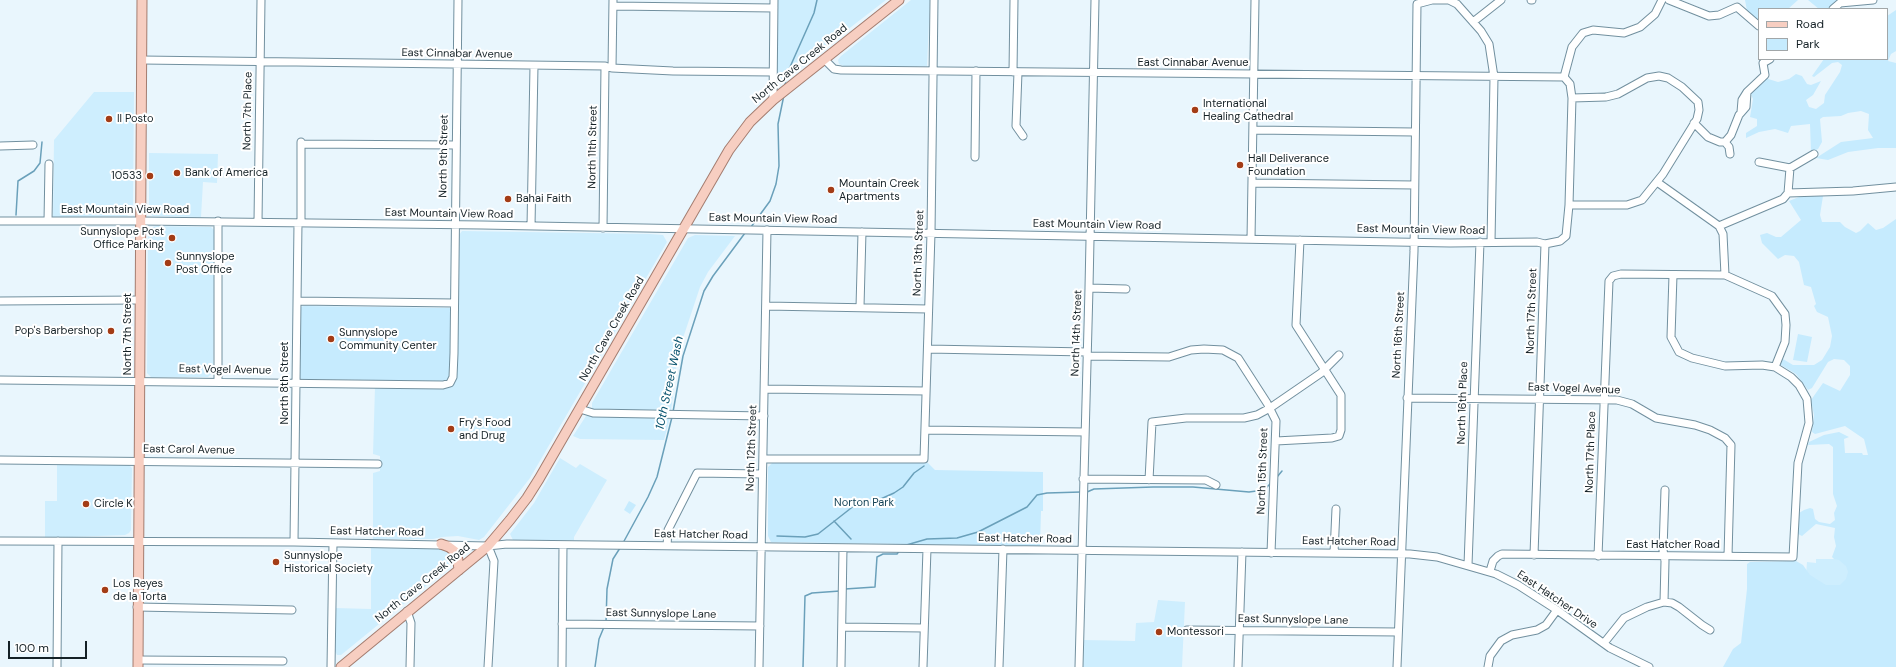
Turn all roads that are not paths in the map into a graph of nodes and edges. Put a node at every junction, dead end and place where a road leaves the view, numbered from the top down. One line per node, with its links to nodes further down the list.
1 (142, 0): 21 (main road, North 7th Street)
2 (260, 0): 23 (street, North 7th Place)
3 (458, 0): 24 (street, North 9th Street)
4 (774, 0): 16 (street)
5 (899, 0): 20 (main road, North Cave Creek Road)
6 (934, 0): 27 (street, North 13th Street)
7 (1014, 0): 30 (street)
8 (1095, 0): 31 (street, North 14th Street)
9 (1255, 0): 32 (street)
10 (1501, 0): 18 (street)
11 (1662, 0): 35 (street)
12 (1669, 0): 15 (street)
13 (1873, 0): 17 (street)
14 (613, 3): 16 (street); 26 (street, North 11th Street)
15 (1737, 3): 19 (street)
16 (774, 8): 29 (street)
17 (1834, 8)
18 (1473, 22): 33 (street, North 16th Street); 34 (street)
19 (1758, 25)
20 (824, 59): 27 (street, East Cinnabar Avenue); 36 (main road, North Cave Creek Road)
21 (142, 60): 23 (street, East Cinnabar Avenue); 60 (main road, North 7th Street)
22 (1768, 60): 42 (street)
23 (260, 62): 24 (street, East Cinnabar Avenue); 62 (street, North 7th Place)
24 (457, 65): 25 (street, East Cinnabar Avenue); 44 (street, North 9th Street)
25 (534, 66): 26 (street, East Cinnabar Avenue); 65 (street)
26 (608, 67): 29 (street, East Cinnabar Avenue); 67 (street, North 11th Street)
27 (933, 71): 28 (street, East Cinnabar Avenue); 71 (street, North 13th Street)
28 (976, 71): 30 (street, East Cinnabar Avenue); 48 (street)
29 (772, 72): 36 (street)
30 (1016, 72): 31 (street, East Cinnabar Avenue); 41 (street)
31 (1093, 73): 32 (street, East Cinnabar Avenue); 72 (street, North 14th Street)
32 (1255, 74): 33 (street, East Cinnabar Avenue); 39 (street)
33 (1415, 76): 34 (street, East Cinnabar Avenue); 40 (street, North 16th Street)
34 (1494, 77): 35 (street, East Cinnabar Avenue); 77 (street)
35 (1564, 77): 37 (street)
36 (775, 98): 68 (main road, North Cave Creek Road)
37 (1572, 98): 38 (street); 57 (street)
38 (1694, 123): 42 (street); 52 (street)
39 (1254, 130): 40 (street); 53 (street)
40 (1414, 132): 54 (street, North 16th Street)
41 (1023, 136)
42 (1725, 142): 46 (street)
43 (33, 145): 45 (street)
44 (456, 145): 63 (street, North 8th Street); 64 (street, North 9th Street)
45 (0, 146)
46 (1730, 154)
47 (1814, 154): 51 (street)
48 (975, 157)
49 (1759, 162): 51 (street)
50 (49, 164): 59 (street)
51 (1790, 168): 56 (street)
52 (1657, 182): 57 (street); 66 (street)
53 (1253, 183): 54 (street); 73 (street)
54 (1414, 186): 75 (street, North 16th Street)
55 (1896, 187): 56 (street)
56 (1788, 193): 66 (street)
57 (1569, 205): 78 (street)
58 (0, 221): 59 (street, East Mountain View Road)
59 (48, 221): 60 (street, East Mountain View Road)
60 (141, 221): 61 (street, East Mountain View Road); 84 (main road, North 7th Street)
61 (218, 221): 62 (street, East Mountain View Road); 97 (street)
62 (258, 222): 63 (street, East Mountain View Road)
63 (299, 223): 64 (street, East Mountain View Road); 85 (street, North 8th Street)
64 (454, 225): 65 (street, East Mountain View Road); 86 (street, North 9th Street)
65 (531, 226): 67 (street, East Mountain View Road)
66 (1719, 226): 80 (street)
67 (603, 228): 68 (street, East Mountain View Road)
68 (684, 229): 69 (street, East Mountain View Road); 107 (main road, North Cave Creek Road)
69 (767, 230): 70 (street, East Mountain View Road); 87 (street, North 12th Street)
70 (862, 232): 71 (street, East Mountain View Road); 88 (street)
71 (931, 233): 72 (street, East Mountain View Road); 89 (street, North 13th Street)
72 (1090, 236): 73 (street, East Mountain View Road); 81 (street, North 14th Street)
73 (1251, 239): 74 (street, East Mountain View Road)
74 (1300, 240): 75 (street, East Mountain View Road); 94 (street)
75 (1414, 242): 76 (street, East Mountain View Road); 102 (street, North 16th Street)
76 (1480, 242): 77 (street, East Mountain View Road); 103 (street, North 16th Place)
77 (1491, 242): 78 (street, East Mountain View Road)
78 (1545, 244): 104 (street, North 17th Street)
79 (1673, 275): 80 (street); 93 (street); 105 (street, North 17th Place)
80 (1725, 275): 93 (street)
81 (1089, 288): 82 (street); 91 (street, North 14th Street)
82 (1126, 289)
83 (0, 300): 84 (street)
84 (140, 300): 96 (main road, North 7th Street)
85 (297, 301): 86 (street); 98 (street, North 8th Street)
86 (454, 303): 99 (street, North 9th Street)
87 (766, 306): 88 (street); 100 (street, North 12th Street)
88 (860, 307): 89 (street)
89 (928, 309): 90 (street, North 13th Street)
90 (928, 349): 91 (street); 101 (street, North 13th Street)
91 (1087, 354): 106 (street, North 15th Street); 110 (street, North 14th Street)
92 (1339, 355): 94 (street)
93 (1775, 367): 144 (street, East Hatcher Road)
94 (1325, 370): 106 (street); 111 (street)
95 (0, 380): 96 (street, East Vogel Avenue)
96 (140, 380): 97 (street, East Vogel Avenue); 114 (main road, North 7th Street)
97 (218, 382): 98 (street, East Vogel Avenue)
98 (296, 383): 99 (street, East Vogel Avenue); 115 (street, North 8th Street)
99 (450, 383)
100 (765, 389): 101 (street); 108 (street, North 12th Street)
101 (926, 391): 109 (street, North 13th Street)
102 (1407, 398): 103 (street, East Vogel Avenue); 140 (street, North 16th Street)
103 (1475, 398): 104 (street, East Vogel Avenue); 145 (street, North 16th Place)
104 (1539, 398): 105 (street, East Vogel Avenue); 141 (street, North 17th Street)
105 (1604, 399): 142 (street, North 17th Place); 144 (street, East Vogel Avenue)
106 (1270, 408): 111 (street, North 15th Street); 119 (street)
107 (580, 409): 108 (street); 130 (main road, North Cave Creek Road)
108 (764, 416): 112 (street, North 12th Street)
109 (925, 430): 110 (street); 112 (street, North 13th Street)
110 (1085, 432): 118 (street, North 14th Street)
111 (1276, 441): 138 (street, North 15th Street)
112 (763, 459): 117 (street, North 12th Street)
113 (0, 460): 114 (street, East Carol Avenue)
114 (138, 461): 115 (street, East Carol Avenue); 125 (main road, North 7th Street)
115 (296, 463): 116 (street, East Carol Avenue); 126 (street, North 8th Street)
116 (378, 464)
117 (762, 474): 131 (street); 132 (street, North 12th Street)
118 (1083, 479): 119 (street); 136 (street, North 14th Street)
119 (1149, 480): 120 (street)
120 (1216, 485)
121 (1665, 490): 143 (street)
122 (1336, 509): 139 (street)
123 (0, 541): 124 (street, East Hatcher Road)
124 (58, 541): 125 (street, East Hatcher Road); 164 (street)
125 (138, 541): 126 (street, East Hatcher Road); 149 (main road, North 7th Street)
126 (294, 542): 127 (street, East Hatcher Road)
127 (333, 542): 128 (street, East Hatcher Road); 165 (street)
128 (441, 544): 130 (street, East Hatcher Road); 146 (main road)
129 (564, 545): 130 (street, East Hatcher Road); 131 (street, East Hatcher Road); 153 (street)
130 (488, 546): 146 (main road, North Cave Creek Road); 168 (street)
131 (667, 546): 132 (street, East Hatcher Road)
132 (761, 547): 133 (street, East Hatcher Road); 154 (street, North 12th Street)
133 (843, 548): 134 (street, East Hatcher Road); 155 (street)
134 (927, 549): 135 (street, East Hatcher Road); 156 (street)
135 (1003, 549): 136 (street, East Hatcher Road); 173 (street)
136 (1082, 550): 137 (street, East Hatcher Road); 174 (street, North 14th Street)
137 (1242, 552): 138 (street, East Hatcher Road); 158 (street)
138 (1271, 553): 139 (street, East Hatcher Road)
139 (1334, 553): 140 (street, East Hatcher Road)
140 (1402, 554): 145 (street, East Hatcher Drive); 160 (street, North 16th Street)
141 (1534, 554): 142 (street, East Hatcher Road); 147 (street, East Hatcher Road)
142 (1598, 556): 143 (street, East Hatcher Road)
143 (1664, 556): 144 (street, East Hatcher Road); 148 (street)
144 (1728, 556)
145 (1468, 565): 147 (street, East Hatcher Drive)
146 (459, 570): 152 (main road, North Cave Creek Road)
147 (1490, 571): 151 (street, East Hatcher Drive)
148 (1664, 602): 159 (street); 161 (street)
149 (138, 607): 150 (street); 163 (main road, North 7th Street)
150 (292, 610)
151 (1557, 610): 161 (street, East Hatcher Drive); 177 (street)
152 (407, 611): 166 (main road, North Cave Creek Road); 167 (street)
153 (562, 624): 154 (street, East Sunnyslope Lane); 169 (street)
154 (760, 626): 170 (street, North 12th Street)
155 (842, 627): 156 (street); 171 (street)
156 (924, 628): 172 (street)
157 (1187, 630): 158 (street, East Sunnyslope Lane)
158 (1239, 630): 160 (street, East Sunnyslope Lane); 175 (street)
159 (1710, 630)
160 (1398, 632): 176 (street, North 16th Street)
161 (1604, 643): 178 (street, East Hatcher Drive)
162 (283, 661): 163 (street)
163 (138, 664)
164 (57, 667)
165 (331, 667)
166 (341, 667)
167 (410, 667)
168 (488, 667)
169 (562, 667)
170 (759, 667)
171 (841, 667)
172 (923, 667)
173 (999, 667)
174 (1078, 667)
175 (1238, 667)
176 (1397, 667)
177 (1488, 667)
178 (1649, 667)

